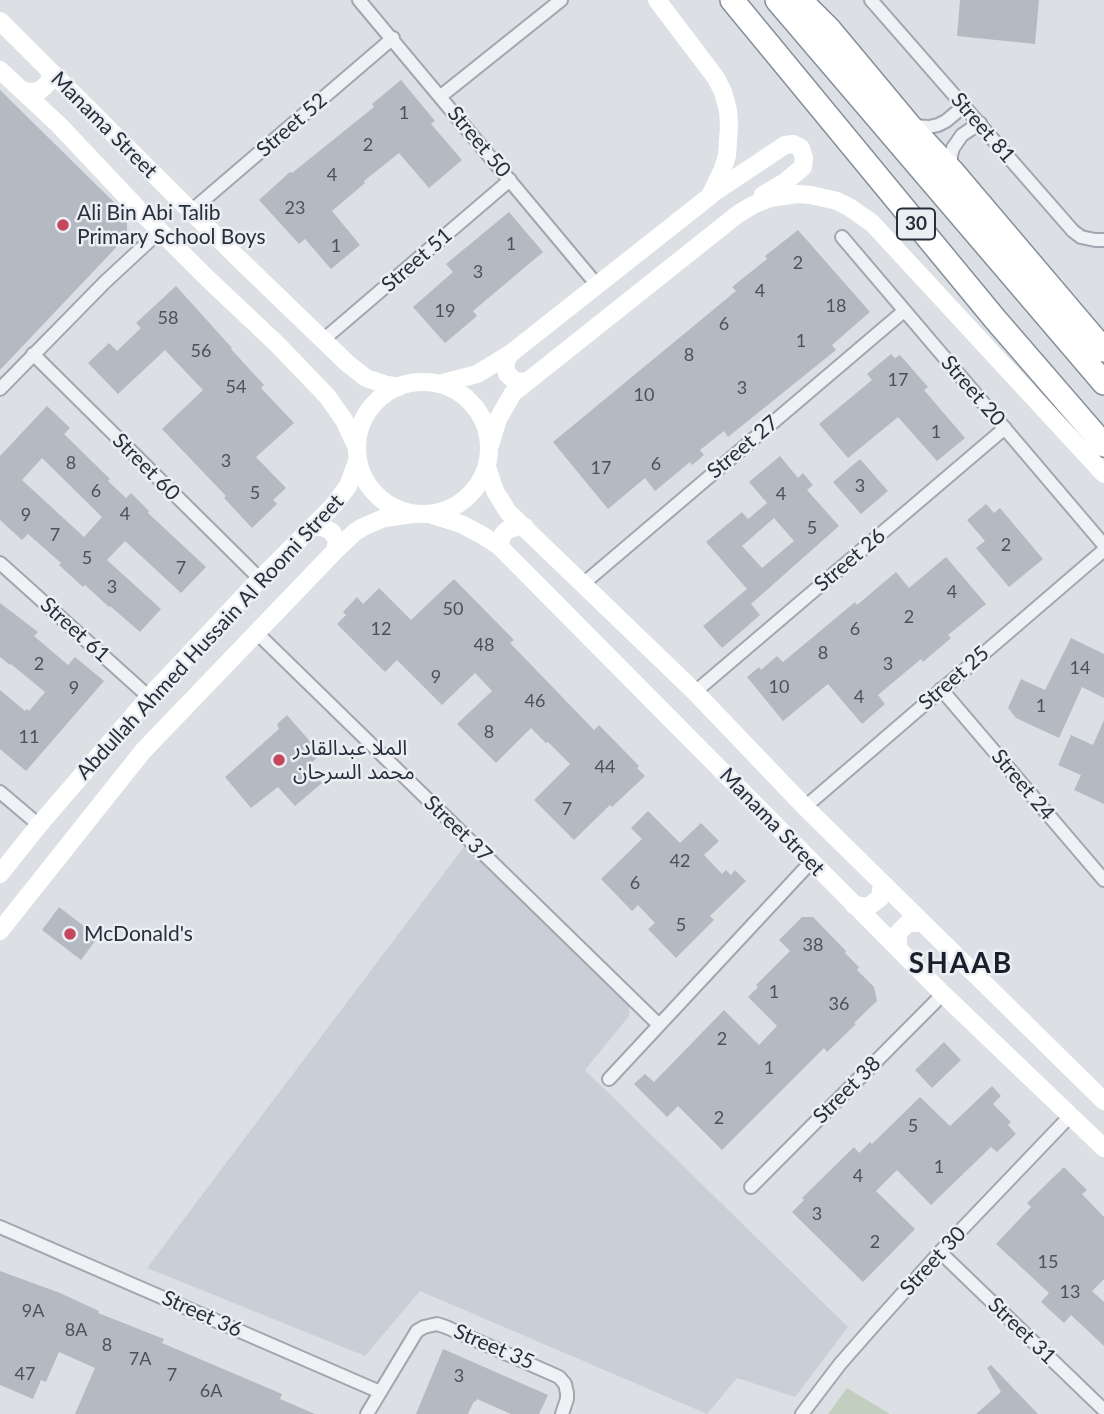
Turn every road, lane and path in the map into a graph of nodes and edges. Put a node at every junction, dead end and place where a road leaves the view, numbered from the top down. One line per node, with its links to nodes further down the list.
1 (359, 0): 9 (street, Street 50)
2 (561, 0): 13 (street)
3 (657, 0): 21 (street)
4 (732, 0): 39 (highway, 30)
5 (777, 0): 34 (highway, 30)
6 (800, 0): 18 (highway)
7 (871, 0): 15 (street, Street 81)
8 (0, 21): 11 (street, Manama Street)
9 (393, 38): 13 (street, Street 50); 23 (street, Street 52)
10 (0, 70): 12 (street, Manama Street)
11 (51, 72): 12 (street); 14 (street, Manama Street)
12 (24, 91): 17 (street, Manama Street)
13 (441, 96): 20 (street, Street 50)
14 (82, 102): 17 (street); 23 (street, Manama Street)
15 (964, 106): 16 (street, Street 81); 18 (street)
16 (980, 123): 19 (street); 26 (street, Street 81)
17 (59, 125): 24 (street, Manama Street)
18 (909, 126): 19 (highway)
19 (951, 171): 30 (highway)
20 (510, 180): 27 (street, Street 50); 29 (street, Street 51)
21 (710, 196): 22 (street); 27 (street)
22 (753, 205): 33 (street); 43 (street)
23 (191, 211): 29 (street, Manama Street)
24 (160, 231): 31 (street); 41 (street, Manama Street)
25 (842, 237): 28 (street, Street 20)
26 (1104, 240)
27 (597, 285): 32 (street)
28 (904, 311): 38 (street, Street 20); 53 (street, Street 27)
29 (323, 340): 36 (street, Manama Street)
30 (1104, 350)
31 (33, 354): 37 (street); 52 (street, Street 60)
32 (510, 354): 33 (street); 35 (street)
33 (526, 382): 40 (street)
34 (1104, 383)
35 (439, 384): 36 (street); 40 (street)
36 (399, 387): 41 (street)
37 (0, 389)
38 (1005, 428): 47 (street, Street 20); 56 (street, Street 26)
39 (1104, 444)
40 (489, 445): 42 (street)
41 (357, 454): 44 (street); 45 (street, Abdullah Ahmed Hussain Al Roomi Street)
42 (487, 467): 44 (street); 46 (street, Manama Street)
43 (1104, 474)
44 (421, 514): 48 (street, Manama Street); 50 (street, Abdullah Ahmed Hussain Al Roomi Street)
45 (313, 527): 50 (street); 52 (street, Abdullah Ahmed Hussain Al Roomi Street)
46 (524, 527): 48 (street); 53 (street, Manama Street)
47 (1104, 545)
48 (499, 547): 61 (street, Manama Street)
49 (1104, 550): 55 (street, Street 25)
50 (335, 551): 54 (street, Abdullah Ahmed Hussain Al Roomi Street)
51 (0, 563): 57 (street, Street 61)
52 (260, 579): 57 (street, Abdullah Ahmed Hussain Al Roomi Street)
53 (583, 584): 56 (street, Manama Street)
54 (257, 633): 67 (street, Abdullah Ahmed Hussain Al Roomi Street); 70 (street, Street 37)
55 (941, 689): 59 (street, Street 25); 63 (street, Street 24)
56 (695, 692): 59 (street, Manama Street)
57 (149, 697): 60 (street, Abdullah Ahmed Hussain Al Roomi Street)
58 (0, 792): 60 (street)
59 (805, 807): 64 (street, Manama Street)
60 (39, 825): 62 (street, Abdullah Ahmed Hussain Al Roomi Street)
61 (811, 862): 65 (street, Manama Street); 70 (street)
62 (0, 874)
63 (1104, 880)
64 (882, 884): 65 (street); 66 (street, Manama Street)
65 (854, 905): 68 (street, Manama Street)
66 (922, 923): 68 (street); 72 (street, Manama Street)
67 (0, 931)
68 (898, 947): 69 (street, Manama Street)
69 (943, 994): 73 (street, Manama Street); 75 (street, Street 38)
70 (659, 1025): 71 (street)
71 (610, 1079)
72 (1104, 1101)
73 (1071, 1115): 74 (street, Manama Street); 77 (street, Street 30)
74 (1104, 1148)
75 (751, 1187)
76 (0, 1227): 78 (street, Street 36)
77 (940, 1252): 79 (street, Street 31); 82 (street, Street 30)
78 (380, 1392): 80 (street); 81 (street, Street 35)
79 (1104, 1410)
80 (368, 1414)
81 (562, 1414)
82 (802, 1414)

